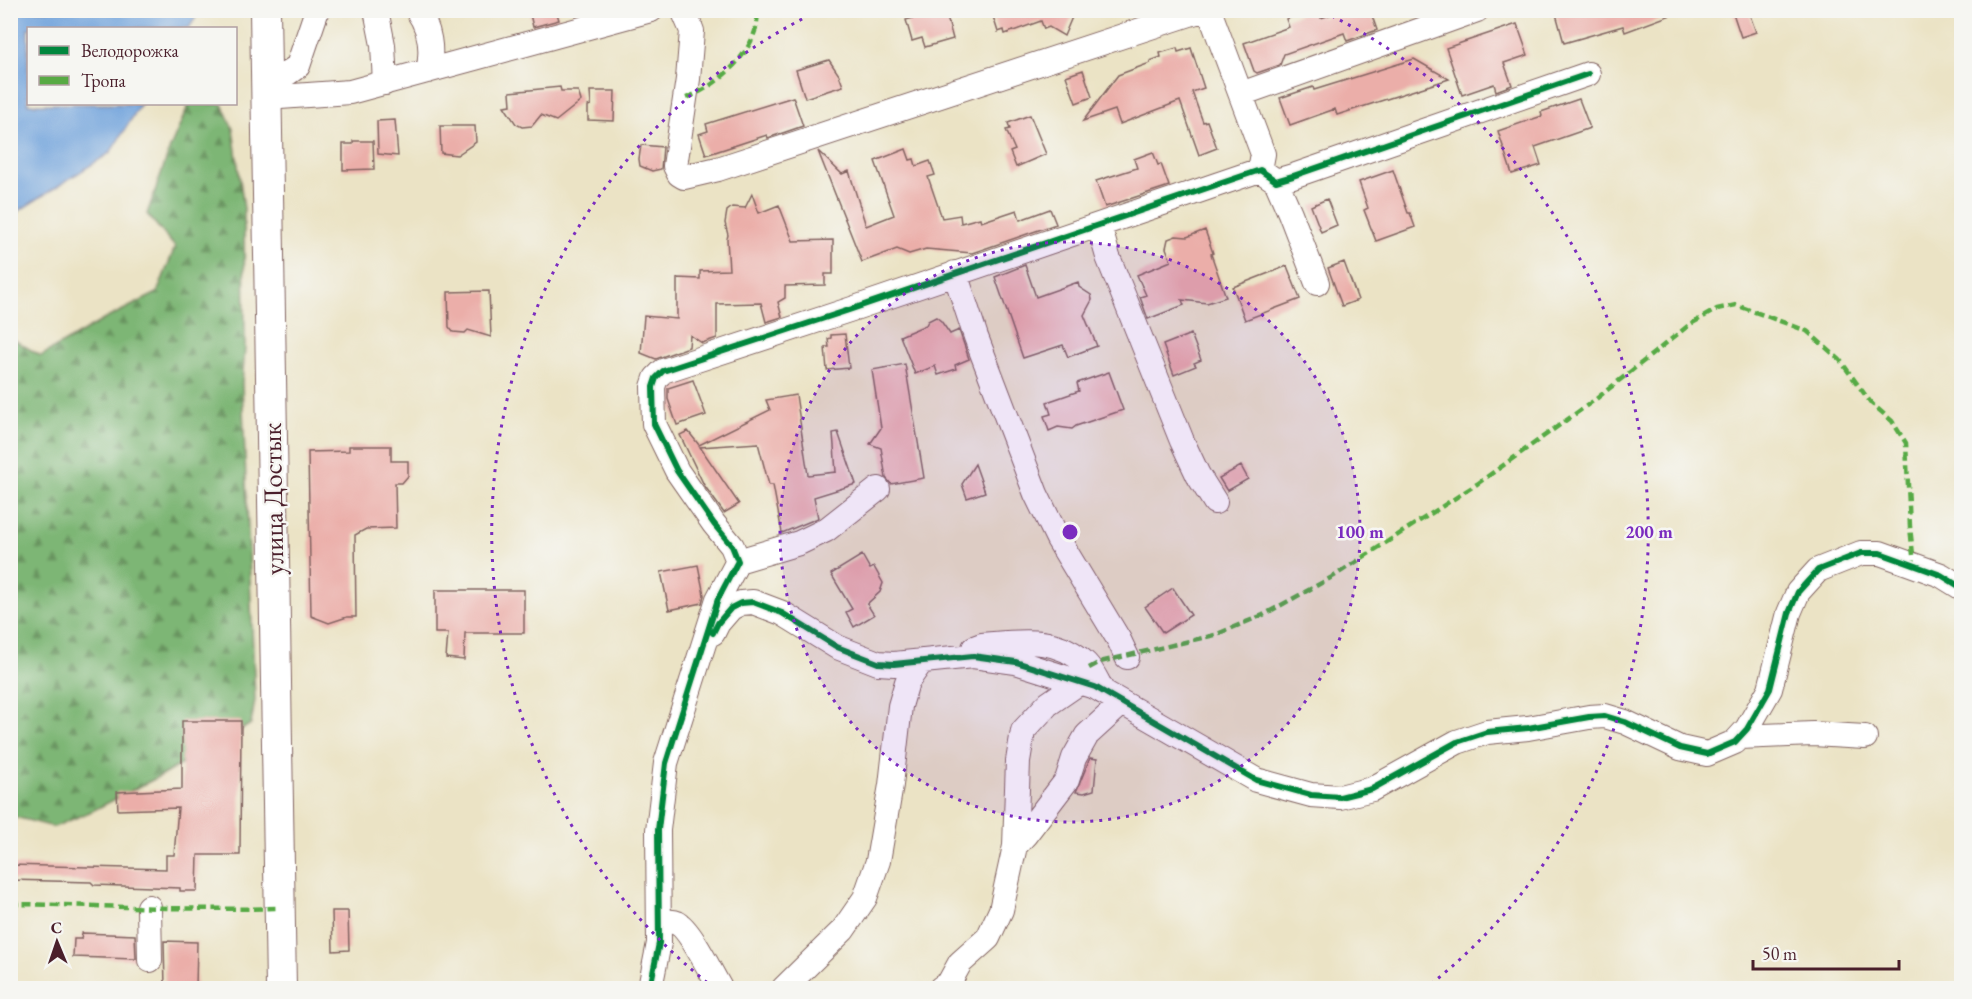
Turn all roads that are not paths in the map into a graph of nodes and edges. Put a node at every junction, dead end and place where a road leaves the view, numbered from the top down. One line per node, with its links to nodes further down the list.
1 (265, 10): 13 (main road, улица Достык)
2 (317, 10): 13 (street)
3 (376, 10): 12 (street)
4 (417, 10): 10 (street)
5 (651, 10): 10 (street)
6 (683, 10): 7 (street)
7 (1203, 10)
8 (1209, 10): 14 (street)
9 (1477, 10): 14 (street)
10 (428, 71): 12 (street)
11 (1588, 74): 15 (street)
12 (385, 83): 13 (street)
13 (275, 92): 34 (main road, улица Достык)
14 (1241, 94): 15 (street)
15 (1268, 175): 16 (street); 18 (street)
16 (1099, 225): 17 (street); 20 (street)
17 (955, 273): 21 (street); 24 (street)
18 (1317, 283)
19 (878, 489): 21 (street)
20 (1215, 502)
21 (738, 561): 23 (street)
22 (1962, 588): 28 (street)
23 (729, 597): 25 (street); 32 (street)
24 (1127, 657)
25 (932, 659): 26 (street); 27 (street); 37 (street)
26 (1080, 682): 27 (street); 30 (street)
27 (1113, 697): 28 (street); 30 (street)
28 (1740, 737): 29 (street)
29 (1865, 737)
30 (1015, 846): 38 (street)
31 (149, 908): 33 (street)
32 (659, 926): 35 (street); 36 (street)
33 (150, 960)
34 (281, 988)
35 (650, 988)
36 (720, 988)
37 (784, 988)
38 (941, 988)

